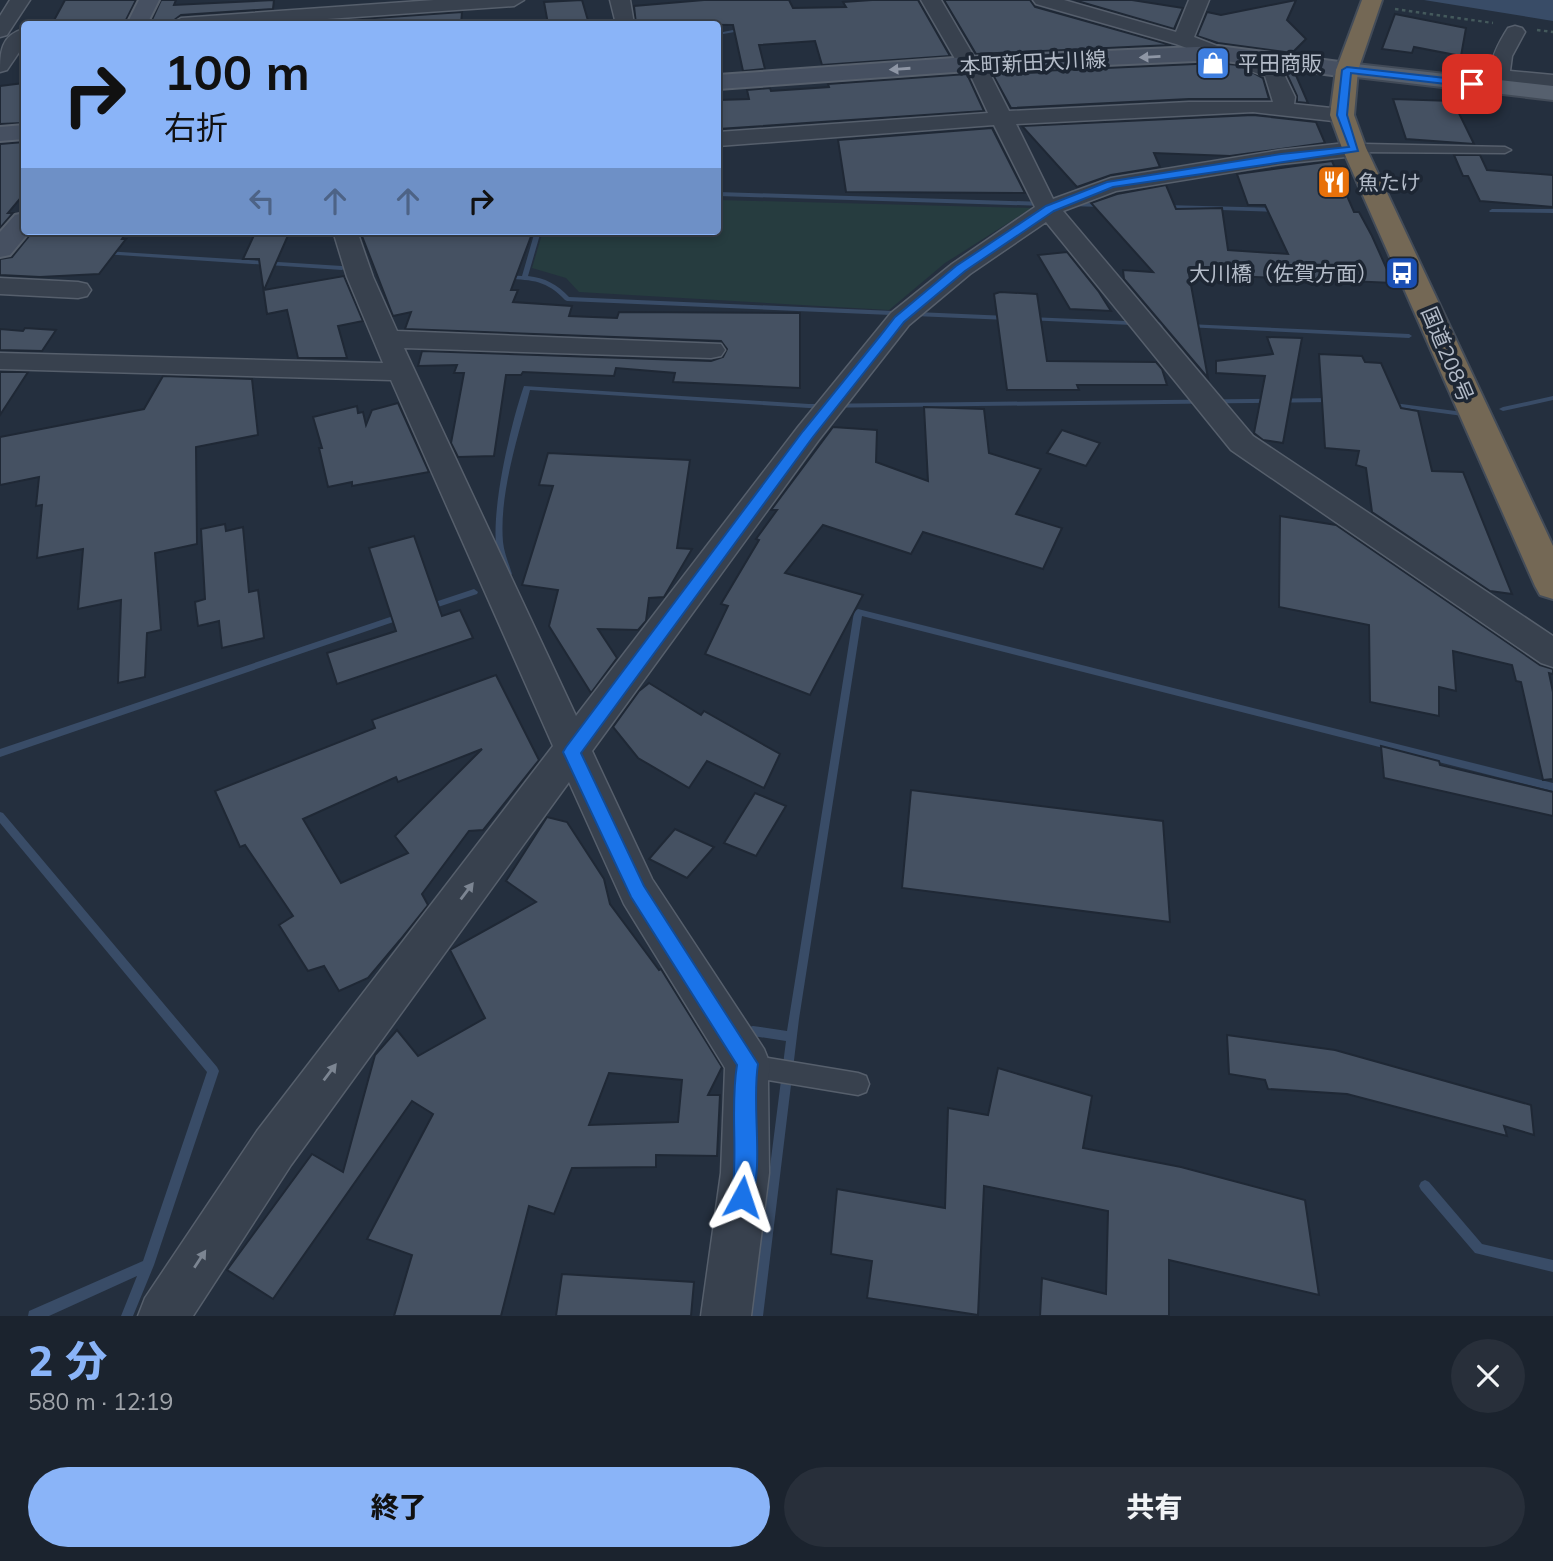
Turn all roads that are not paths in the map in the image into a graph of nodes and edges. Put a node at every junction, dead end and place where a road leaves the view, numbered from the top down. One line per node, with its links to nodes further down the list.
1 (20, 0): 15 (street)
2 (149, 0): 11 (main road)
3 (514, 0): 8 (street)
4 (620, 0): 13 (street)
5 (931, 0): 21 (street)
6 (1043, 0): 10 (street)
7 (1199, 0): 18 (street)
8 (468, 1): 12 (street)
9 (1379, 3): 23 (highway, 国道208号)
10 (1097, 7): 18 (street)
11 (138, 21)
12 (218, 21)
13 (624, 21)
14 (1514, 28): 24 (street)
15 (0, 32): 16 (street)
16 (21, 33)
17 (21, 36): 22 (street)
18 (1183, 40): 19 (street)
19 (1218, 53): 20 (main road, 本町新田大川線); 21 (main road, 本町新田大川線, one-way to 21)
20 (1248, 58): 23 (main road, 本町新田大川線); 27 (street)
21 (972, 64): 25 (main road, 本町新田大川線, one-way to 25); 29 (street)
22 (0, 66)
23 (1347, 70): 26 (main road); 28 (highway, 国道208号)
24 (1553, 81)
25 (721, 82)
26 (1553, 93)
27 (1283, 108): 28 (street); 29 (street)
28 (1342, 115): 33 (highway, 国道208号)
29 (1003, 118): 32 (street); 35 (street)
30 (21, 132): 31 (main road)
31 (0, 134)
32 (721, 139)
33 (1354, 149): 34 (lane); 35 (street); 45 (highway, 国道208号)
34 (1505, 150)
35 (1050, 208): 46 (street); 47 (street)
36 (21, 224): 38 (main road)
37 (346, 235): 41 (street)
38 (0, 249)
39 (0, 286): 40 (street)
40 (78, 290)
41 (387, 338): 42 (street); 44 (street)
42 (711, 350)
43 (0, 361): 44 (street)
44 (401, 372): 47 (street)
45 (1553, 586)
46 (1553, 654)
47 (572, 752): 50 (street, one-way to 47); 51 (street)
48 (768, 1069): 49 (lane)
49 (858, 1084)
50 (163, 1316)
51 (726, 1316)

